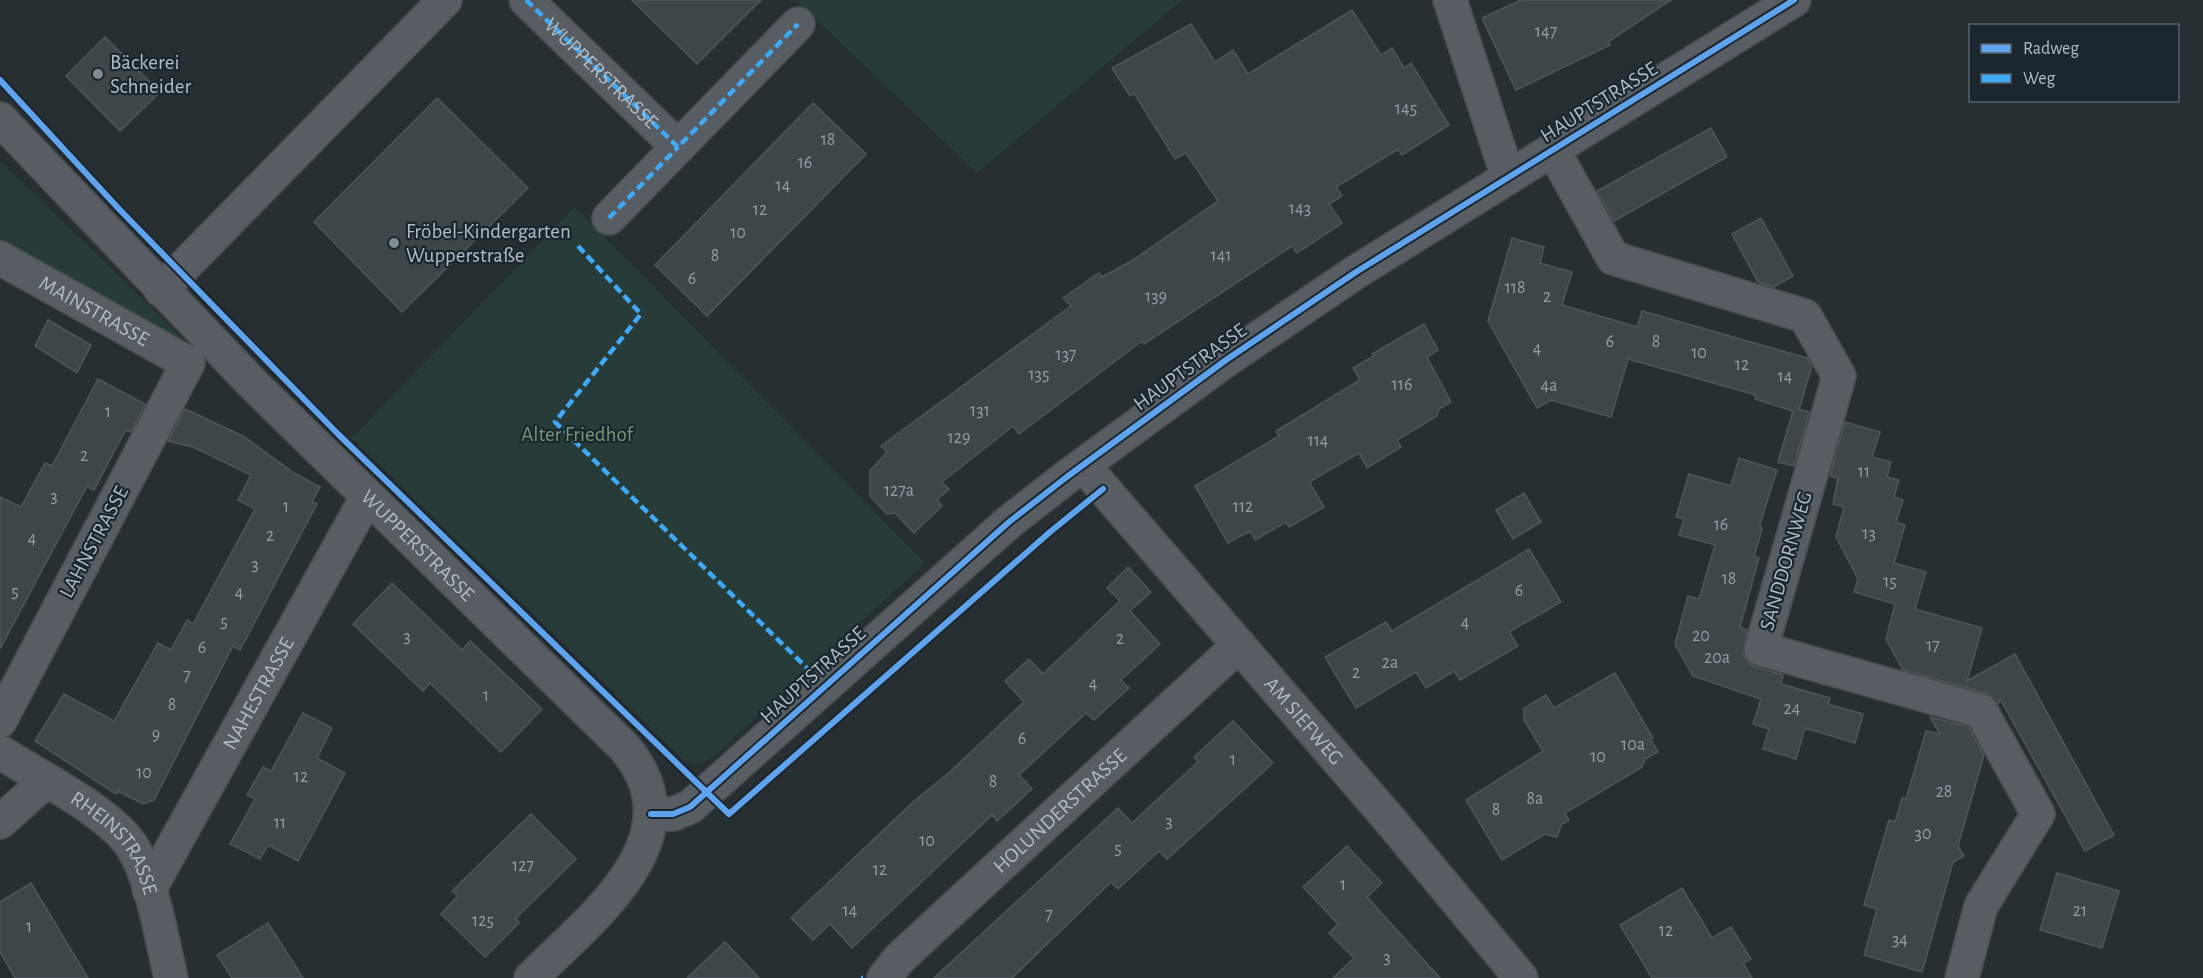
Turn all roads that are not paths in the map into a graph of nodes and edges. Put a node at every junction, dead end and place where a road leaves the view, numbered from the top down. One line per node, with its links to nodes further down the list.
1 (445, 0): 12 (street)
2 (526, 0): 7 (street, WUPPERSTRASSE)
3 (1450, 0): 9 (street)
4 (1794, 0): 8 (street, HAUPTSTRASSE)
5 (798, 24): 7 (street, WUPPERSTRASSE)
6 (0, 119): 12 (street, WUPPERSTRASSE)
7 (678, 147): 10 (street, WUPPERSTRASSE)
8 (1553, 150): 9 (street, HAUPTSTRASSE); 27 (street, SANDDORNWEG)
9 (1508, 177): 14 (street, HAUPTSTRASSE)
10 (609, 218)
11 (2, 265): 13 (street, MAINSTRASSE)
12 (161, 290): 15 (street, WUPPERSTRASSE)
13 (188, 363): 17 (street, LAHNSTRASSE)
14 (1083, 465): 16 (street, AM SIEFWEG); 20 (street, HAUPTSTRASSE)
15 (367, 497): 20 (street, WUPPERSTRASSE); 22 (street, NAHESTRASSE)
16 (1239, 645): 23 (street, AM SIEFWEG); 26 (street, HOLUNDERSTRASSE)
17 (0, 721)
18 (0, 752): 19 (street, RHEINSTRASSE)
19 (46, 781): 21 (street); 22 (street, RHEINSTRASSE)
20 (651, 814): 25 (street)
21 (0, 822)
22 (149, 890): 24 (street, RHEINSTRASSE)
23 (1516, 976)
24 (171, 978)
25 (531, 978)
26 (884, 978)
27 (1962, 978)

